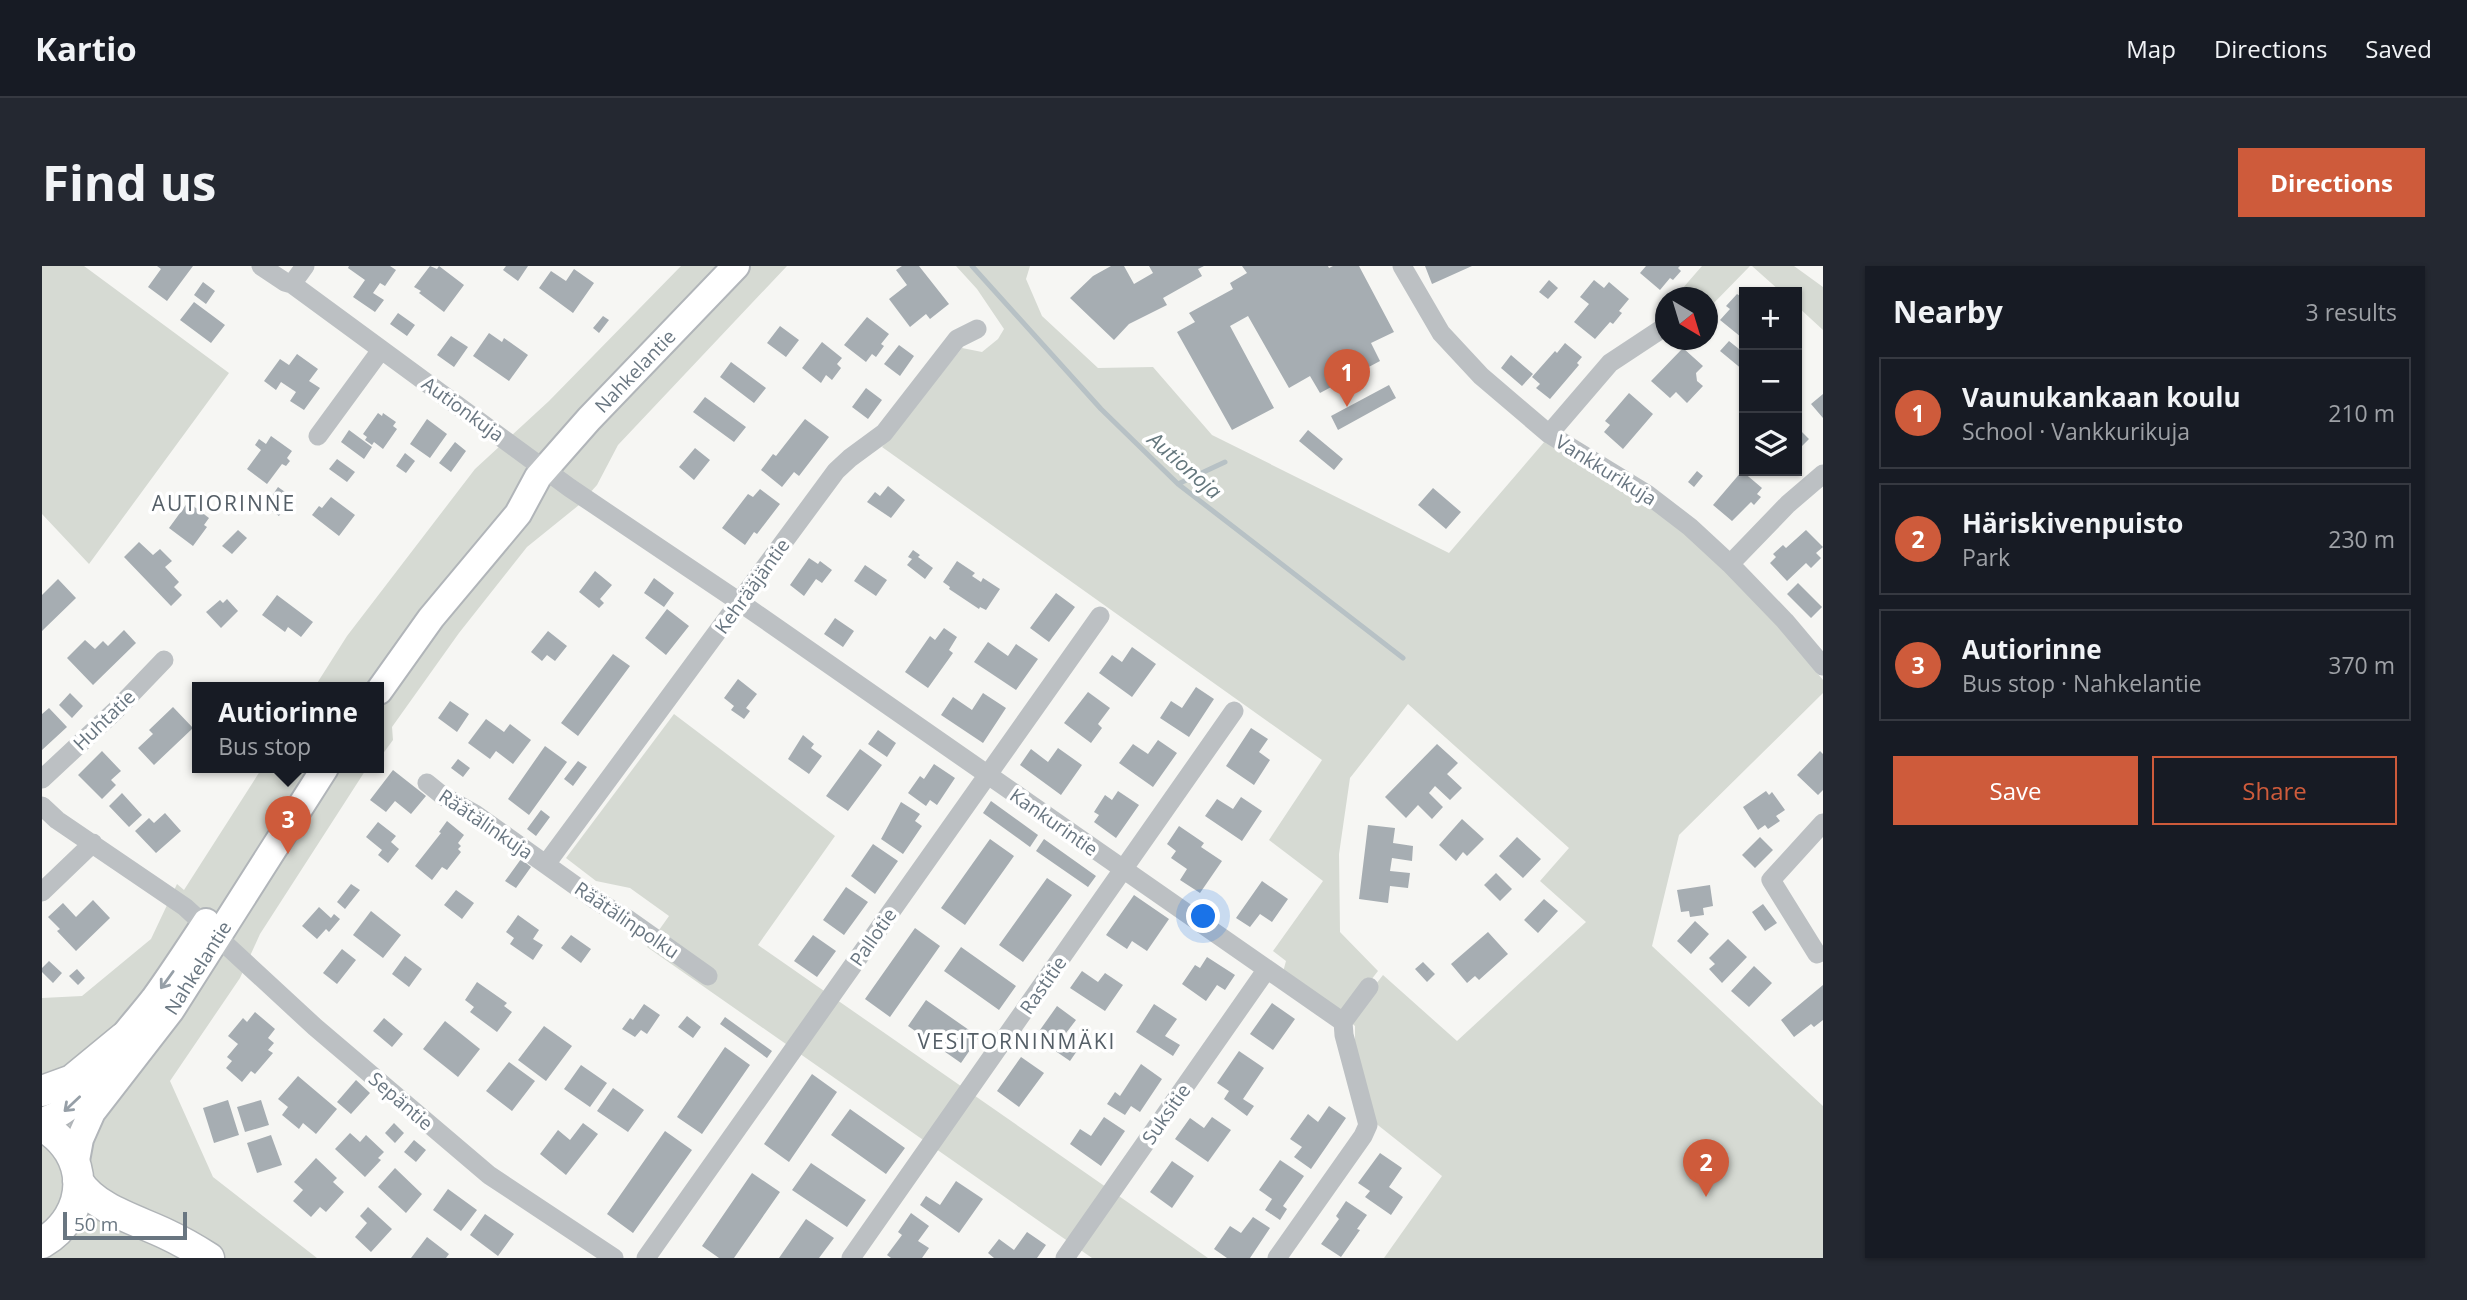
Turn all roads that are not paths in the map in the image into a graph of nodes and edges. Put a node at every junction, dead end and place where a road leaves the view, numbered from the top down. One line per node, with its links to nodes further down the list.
1 (261, 266): 5 (street, Autionkuja)
2 (305, 266): 5 (street)
3 (736, 266): 11 (main road, Nahkelantie)
4 (1402, 266): 9 (street, Vankkurikuja)
5 (292, 284): 8 (street, Autionkuja)
6 (977, 328): 14 (street, Kehrääjäntie)
7 (1655, 334): 9 (street)
8 (381, 350): 10 (street); 11 (street, Autionkuja)
9 (1549, 434): 13 (street, Vankkurikuja)
10 (318, 436)
11 (542, 473): 14 (street, Kankurintie); 18 (main road, Nahkelantie); 19 (main road, Nahkelantie)
12 (1823, 474): 13 (street)
13 (1730, 564): 17 (street, Vankkurikuja)
14 (741, 603): 23 (street, Kankurintie); 29 (street, Kehrääjäntie)
15 (1100, 616): 23 (street, Pallotie)
16 (164, 660): 24 (street, Huhtatie)
17 (1823, 666)
18 (368, 682)
19 (384, 684)
20 (1234, 711): 30 (street, Rastitie)
21 (303, 773): 32 (main road, Nahkelantie)
22 (322, 773): 32 (main road, Nahkelantie)
23 (988, 775): 30 (street, Kankurintie); 45 (street, Pallotie)
24 (42, 779)
25 (427, 783): 29 (street, Räätälinkuja)
26 (42, 806): 28 (street)
27 (1823, 822): 33 (street)
28 (93, 843): 31 (street); 32 (street)
29 (546, 864): 35 (street, Räätälinpolku)
30 (1124, 870): 34 (street, Kankurintie); 46 (street, Rastitie)
31 (42, 892)
32 (211, 931): 38 (main road, Nahkelantie, one-way to 38); 41 (main road, Nahkelantie); 44 (street, Sepäntie)
33 (1817, 954)
34 (1267, 969): 37 (street, Kankurintie); 47 (street, Suksitie)
35 (708, 976)
36 (1369, 987): 37 (street)
37 (1343, 1022): 48 (street)
38 (122, 1038): 39 (main road); 40 (main road, Nahkelantie, one-way to 40)
39 (42, 1091)
40 (42, 1124): 41 (main road)
41 (76, 1173): 42 (main road); 43 (main road)
42 (42, 1243)
43 (209, 1258)
44 (614, 1258)
45 (646, 1258)
46 (851, 1258)
47 (1065, 1258)
48 (1277, 1258)

